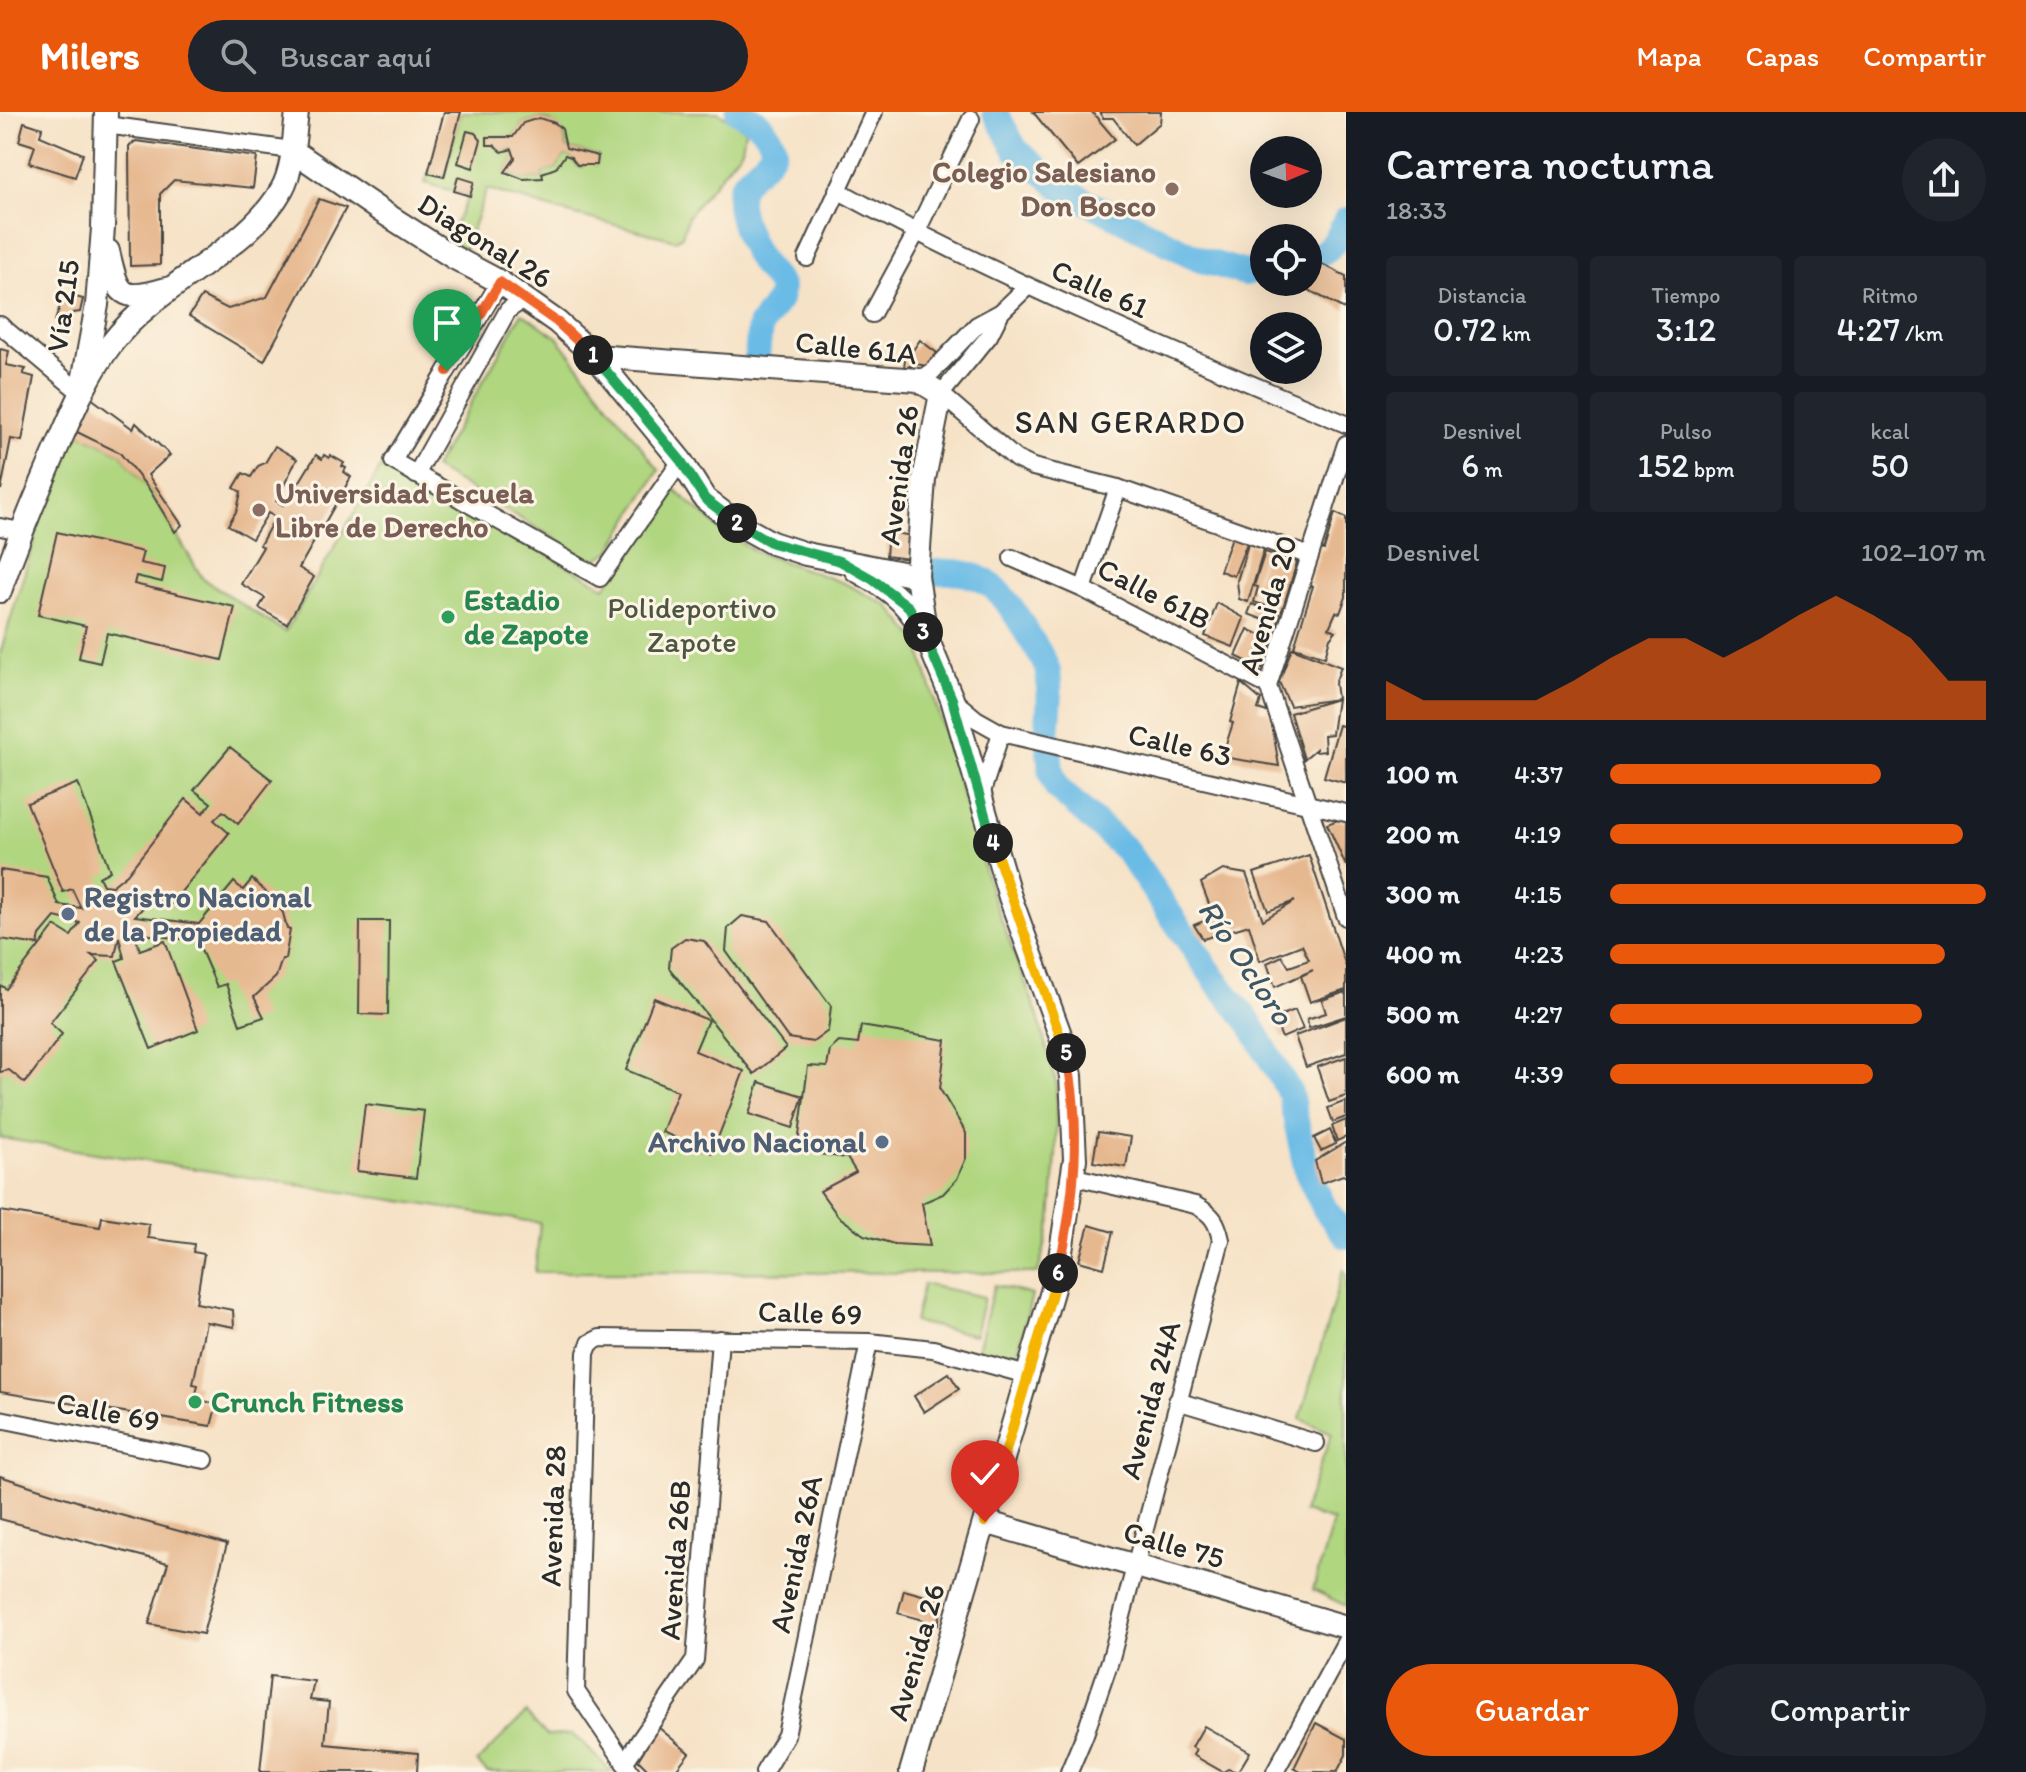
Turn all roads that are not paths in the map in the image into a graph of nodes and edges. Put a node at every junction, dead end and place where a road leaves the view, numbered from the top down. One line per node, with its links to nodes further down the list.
1 (874, 112): 9 (street)
2 (106, 119): 5 (street); 10 (street)
3 (296, 119): 5 (street); 6 (street)
4 (971, 119): 11 (street)
5 (292, 150): 6 (street, Diagonal 26); 8 (street)
6 (314, 165): 7 (street, Diagonal 26)
7 (342, 185): 8 (street, Diagonal 26); 13 (street, Diagonal 26)
8 (282, 190): 15 (street, Vía 215)
9 (837, 190): 11 (street, Calle 61); 12 (street)
10 (103, 228): 15 (street); 24 (street, Vía 215)
11 (916, 233): 14 (street, Calle 61); 18 (street)
12 (807, 258)
13 (500, 282): 16 (street, Diagonal 26); 29 (street)
14 (1027, 287): 17 (street, Avenida 26); 26 (street, Calle 61)
15 (168, 288): 24 (street, Vía 215)
16 (528, 301): 20 (street, Diagonal 26); 29 (street)
17 (1001, 312): 22 (street, Avenida 26); 25 (street, Avenida 26)
18 (872, 314)
19 (0, 325): 24 (street)
20 (595, 356): 21 (street, Calle 61A); 23 (street, Diagonal 26)
21 (660, 363): 22 (street, Calle 61A); 23 (street)
22 (918, 380): 25 (street, Calle 61A)
23 (624, 392): 28 (street, Diagonal 26)
24 (81, 393): 31 (street, Vía 215)
25 (941, 394): 30 (street, Calle 61A); 35 (street, Avenida 26)
26 (1346, 424)
27 (1346, 444): 32 (street, Avenida 20)
28 (681, 461): 29 (street); 34 (street, Diagonal 26)
29 (416, 475)
30 (1118, 488): 32 (street, Calle 61A); 36 (street)
31 (10, 529): 37 (street, Vía 215)
32 (1310, 556): 39 (street, Avenida 20)
33 (1012, 558): 36 (street, Calle 61B)
34 (840, 561): 35 (street, Diagonal 26); 38 (street, Diagonal 26)
35 (917, 576): 38 (street, Avenida 26)
36 (1083, 589): 39 (street, Calle 61B)
37 (0, 591)
38 (926, 636): 40 (street, Avenida 26)
39 (1268, 686): 43 (street, Avenida 20)
40 (952, 699): 41 (street, Calle 63); 42 (street, Avenida 26)
41 (1001, 733): 42 (street); 43 (street, Calle 63)
42 (980, 799): 46 (street, Avenida 26)
43 (1309, 803): 44 (street, Calle 63); 45 (street, Avenida 20)
44 (1346, 813)
45 (1346, 917)
46 (1075, 1177): 50 (street, Avenida 26); 51 (street, Avenida 24A)
47 (720, 1339): 48 (street, Calle 69); 49 (street, Calle 69); 59 (street, Avenida 26B)
48 (869, 1342): 50 (street, Calle 69); 60 (street, Avenida 26A)
49 (590, 1343): 59 (street, Avenida 28)
50 (1027, 1375): 55 (street, Avenida 26)
51 (1177, 1401): 53 (street); 56 (street, Avenida 24A)
52 (0, 1419): 54 (street, Calle 69)
53 (1316, 1443)
54 (205, 1460)
55 (985, 1522): 56 (street, Calle 75); 61 (street, Avenida 26)
56 (1136, 1565): 57 (street, Calle 75); 62 (street, Avenida 24A)
57 (1346, 1627)
58 (1346, 1641): 63 (street)
59 (628, 1767)
60 (764, 1772)
61 (911, 1772)
62 (1069, 1772)
63 (1275, 1772)

